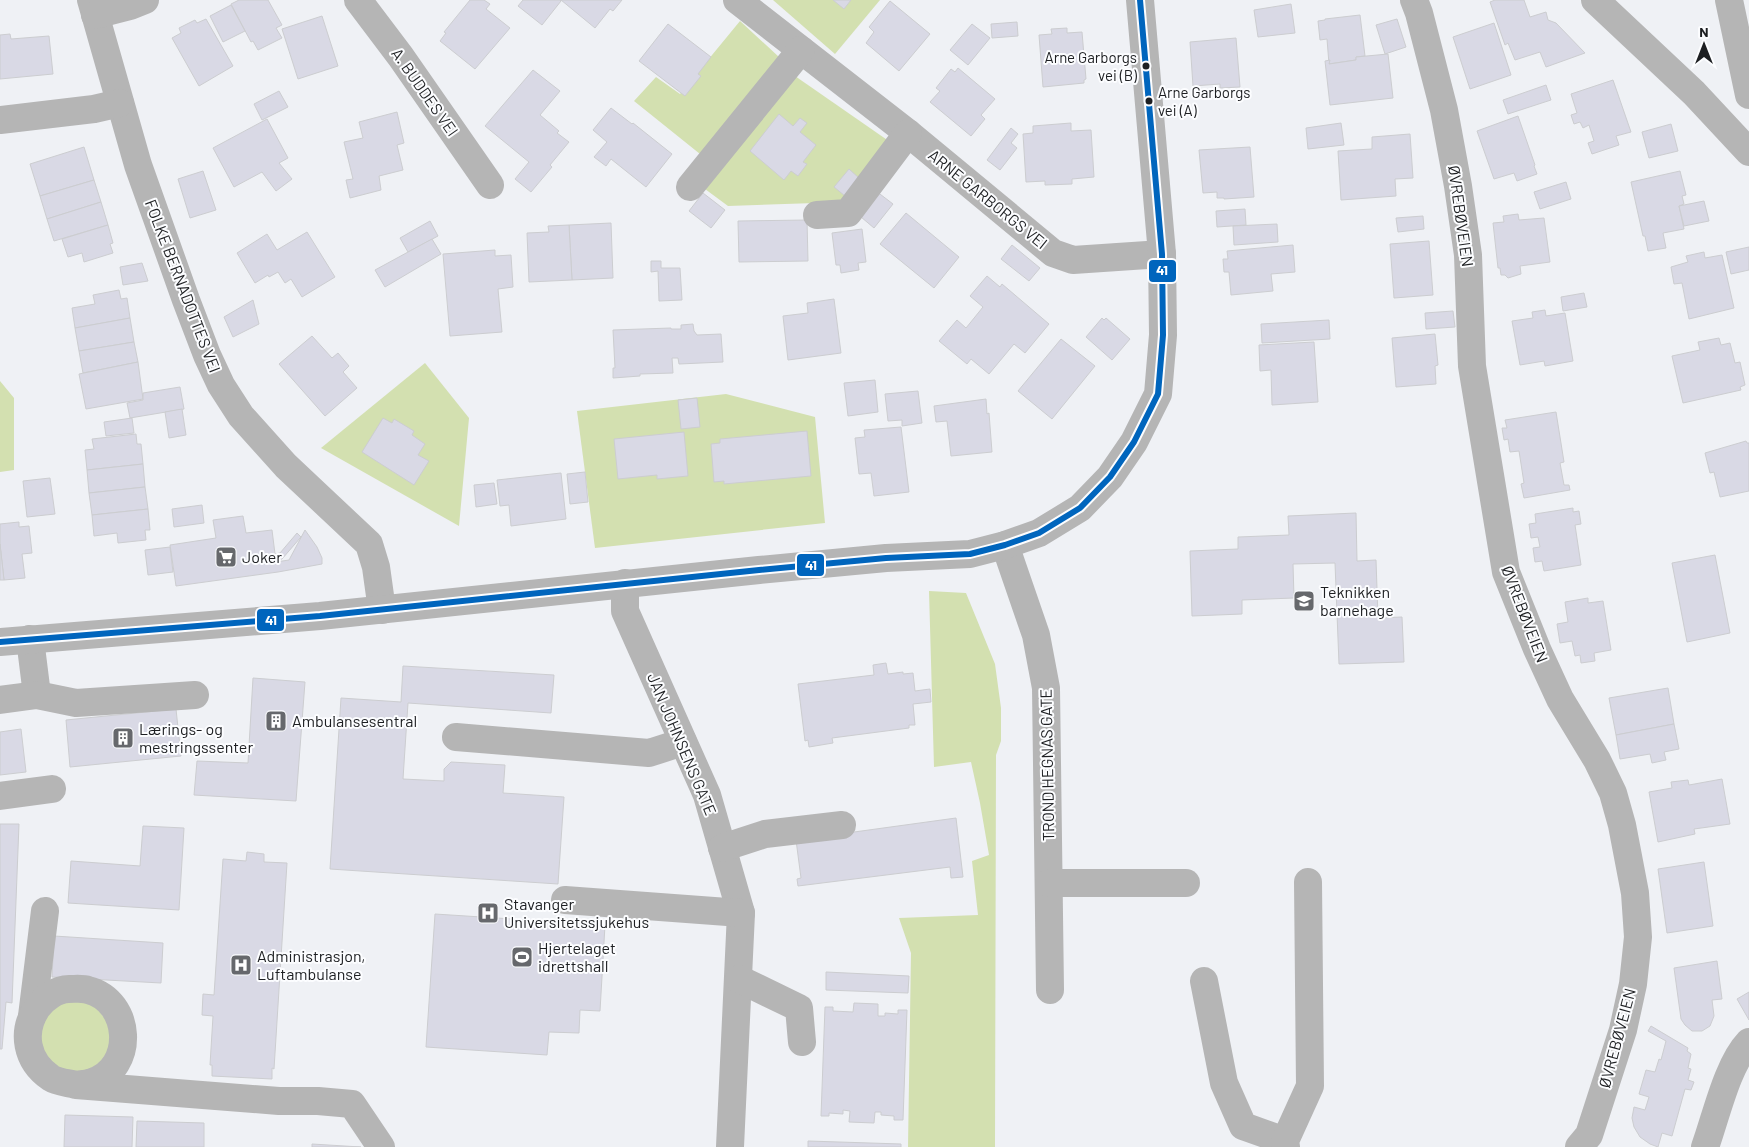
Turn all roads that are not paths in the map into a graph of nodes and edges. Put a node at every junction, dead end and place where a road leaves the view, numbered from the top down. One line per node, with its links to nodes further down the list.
1 (145, 0): 8 (street)
2 (358, 0): 15 (street, A. BUDDES VEI)
3 (1140, 0): 18 (street)
4 (1414, 0): 46 (street, ØVREBØVEIEN)
5 (1595, 0): 14 (street)
6 (1729, 0): 10 (street)
7 (741, 1): 9 (street, ARNE GARBORGS VEI)
8 (93, 7): 11 (street, FOLKE BERNADOTTES VEI)
9 (801, 50): 13 (street, ARNE GARBORGS VEI); 16 (street)
10 (1749, 95)
11 (120, 103): 12 (street); 21 (street, FOLKE BERNADOTTES VEI)
12 (0, 120)
13 (908, 133): 17 (street); 18 (street, ARNE GARBORGS VEI)
14 (1747, 145)
15 (490, 185)
16 (690, 187)
17 (817, 215)
18 (1162, 254): 19 (street)
19 (1005, 546): 20 (street); 34 (street, TROND HEGNAS GATE)
20 (625, 583): 21 (street); 28 (street, JAN JOHNSENS GATE)
21 (382, 610): 22 (street)
22 (30, 639): 23 (street); 24 (street)
23 (0, 642)
24 (38, 695): 25 (street); 26 (street)
25 (195, 695)
26 (0, 700)
27 (456, 737): 28 (street)
28 (683, 742): 32 (street, JAN JOHNSENS GATE)
29 (52, 788): 30 (street)
30 (0, 796)
31 (842, 825): 32 (street)
32 (722, 848): 38 (street, JAN JOHNSENS GATE)
33 (1308, 882): 47 (street)
34 (1049, 883): 35 (street); 41 (street, TROND HEGNAS GATE)
35 (1186, 883)
36 (565, 900): 38 (street)
37 (44, 911): 42 (street)
38 (741, 913): 39 (street, JAN JOHNSENS GATE)
39 (739, 979): 43 (street); 49 (street, JAN JOHNSENS GATE)
40 (1204, 981): 47 (street)
41 (1050, 990)
42 (32, 1016): 45 (street); 45 (street)
43 (802, 1042)
44 (1749, 1042): 50 (street)
45 (76, 1085): 48 (street)
46 (1589, 1143)
47 (1286, 1144)
48 (381, 1147)
49 (730, 1147)
50 (1706, 1147)

